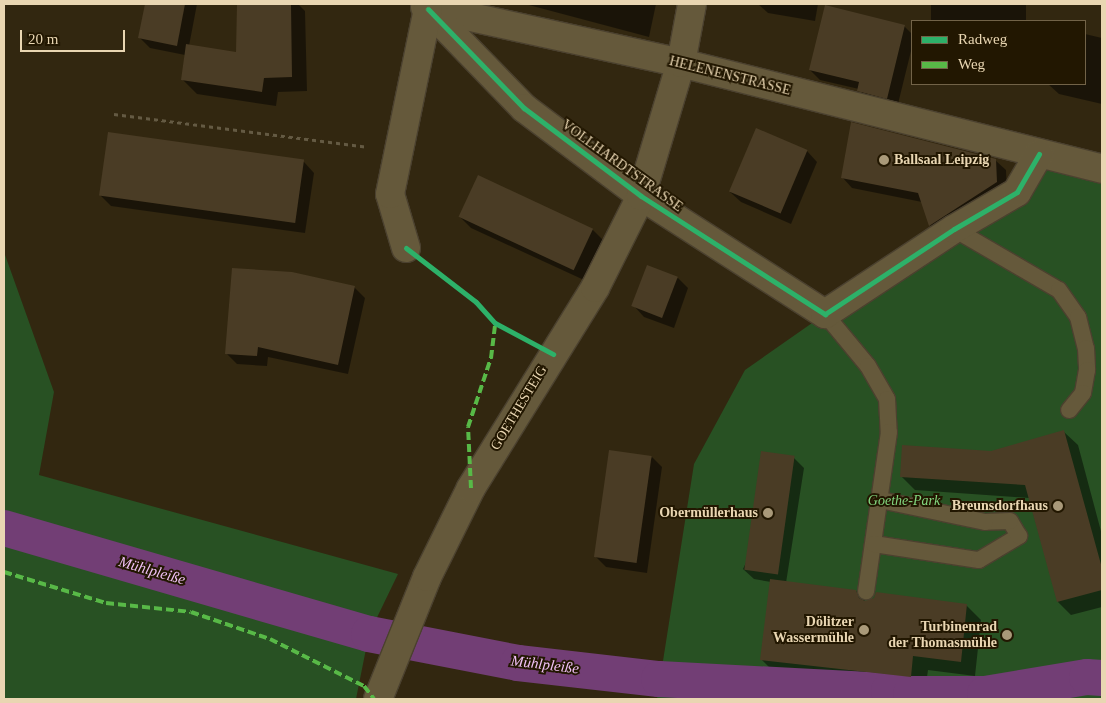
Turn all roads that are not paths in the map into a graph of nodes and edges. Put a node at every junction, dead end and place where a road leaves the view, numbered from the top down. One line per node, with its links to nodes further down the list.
1 (692, 4): 3 (street, GOETHESTEIG)
2 (424, 6): 3 (street, HELENENSTRASSE); 6 (street, VOLLHARDTSTRASSE); 8 (street)
3 (681, 63): 4 (street, HELENENSTRASSE); 6 (street, GOETHESTEIG)
4 (1040, 154): 5 (street, HELENENSTRASSE); 7 (street)
5 (1102, 169)
6 (641, 196): 9 (street, VOLLHARDTSTRASSE); 14 (street, GOETHESTEIG)
7 (954, 229): 9 (street); 10 (lane)
8 (406, 248)
9 (825, 314): 11 (lane)
10 (1069, 410)
11 (881, 500): 12 (lane); 12 (lane)
12 (874, 544): 13 (lane)
13 (866, 591)
14 (378, 699)

